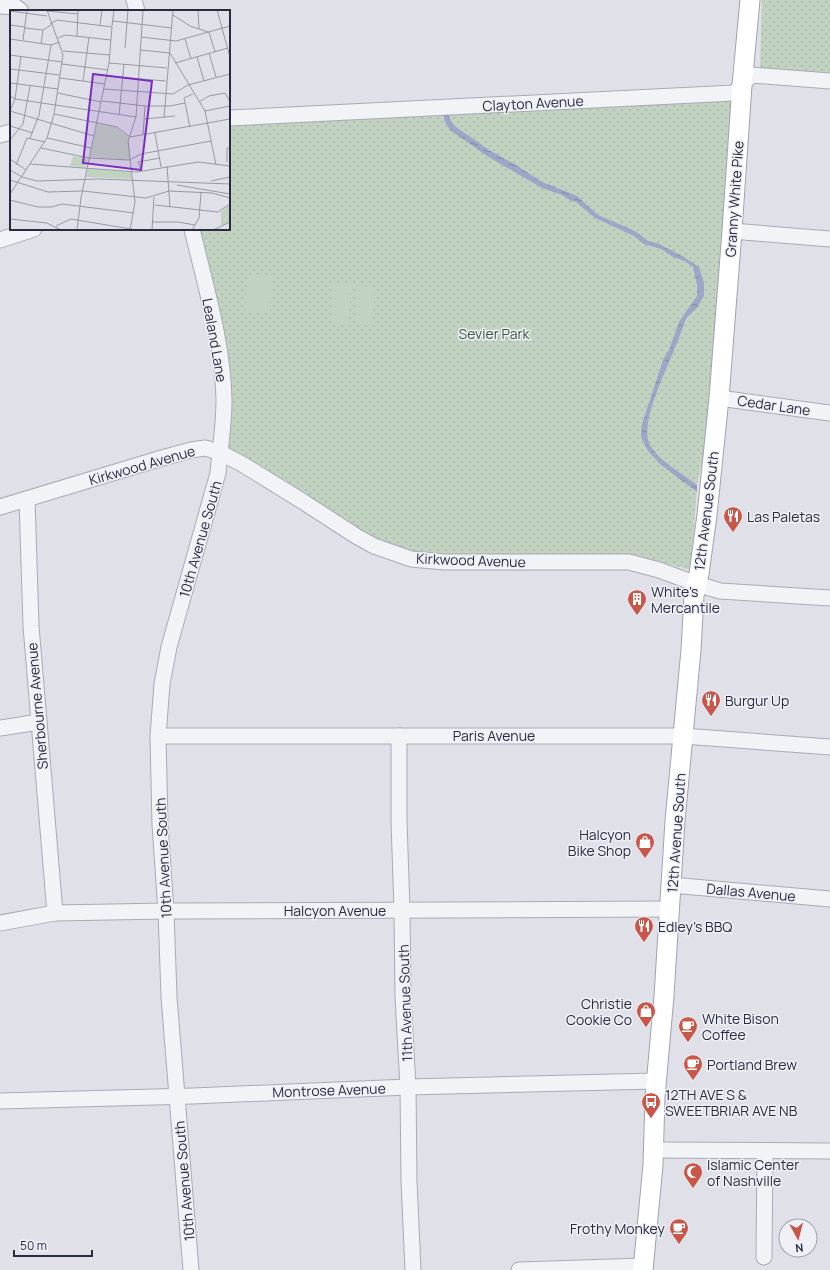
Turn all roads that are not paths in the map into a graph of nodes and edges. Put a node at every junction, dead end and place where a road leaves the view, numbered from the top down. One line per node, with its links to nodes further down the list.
1 (134, 0): 5 (street)
2 (750, 0): 7 (main road, Granny White Pike)
3 (0, 6): 4 (street)
4 (19, 10)
5 (137, 10)
6 (830, 81): 7 (street, Clayton Avenue)
7 (742, 85): 8 (street, Clayton Avenue); 13 (main road, Granny White Pike)
8 (230, 118)
9 (10, 132): 10 (street)
10 (0, 135)
11 (31, 230): 15 (street)
12 (192, 230): 18 (street, Lealand Lane)
13 (732, 231): 14 (street); 16 (main road, Granny White Pike)
14 (830, 238)
15 (0, 240)
16 (719, 398): 17 (street, Cedar Lane); 21 (main road, 12th Avenue South)
17 (830, 412)
18 (219, 452): 19 (street, Kirkwood Avenue); 21 (street, Kirkwood Avenue); 25 (street, 10th Avenue South)
19 (27, 499): 20 (street, Kirkwood Avenue); 23 (street, Sherbourne Avenue)
20 (0, 507)
21 (697, 584): 22 (street, Kirkwood Avenue); 27 (main road, 12th Avenue South)
22 (830, 598)
23 (39, 722): 24 (street); 34 (street, Sherbourne Avenue)
24 (0, 728)
25 (158, 736): 26 (street, Paris Avenue); 33 (street, 10th Avenue South)
26 (399, 736): 27 (street, Paris Avenue); 32 (street, 11th Avenue South)
27 (683, 736): 28 (street, Paris Avenue); 29 (main road, 12th Avenue South)
28 (830, 747)
29 (671, 885): 30 (street, Dallas Avenue); 31 (main road, 12th Avenue South)
30 (830, 899)
31 (670, 909): 32 (street, Halcyon Avenue); 36 (main road, 12th Avenue South)
32 (402, 910): 33 (street, Halcyon Avenue); 37 (street, 11th Avenue South)
33 (166, 911): 34 (street, Halcyon Avenue); 38 (street, 10th Avenue South)
34 (55, 913): 35 (street, Halcyon Avenue)
35 (0, 923)
36 (657, 1081): 37 (street, Montrose Avenue); 40 (main road, 12th Avenue South)
37 (408, 1087): 38 (street, Montrose Avenue); 46 (street, 11th Avenue South)
38 (178, 1096): 39 (street, Montrose Avenue); 45 (street, 10th Avenue South)
39 (0, 1101)
40 (654, 1150): 41 (street); 44 (main road, 12th Avenue South)
41 (765, 1151): 42 (street); 43 (street)
42 (830, 1151)
43 (764, 1257)
44 (644, 1268): 47 (street)
45 (191, 1270)
46 (413, 1270)
47 (519, 1270)

